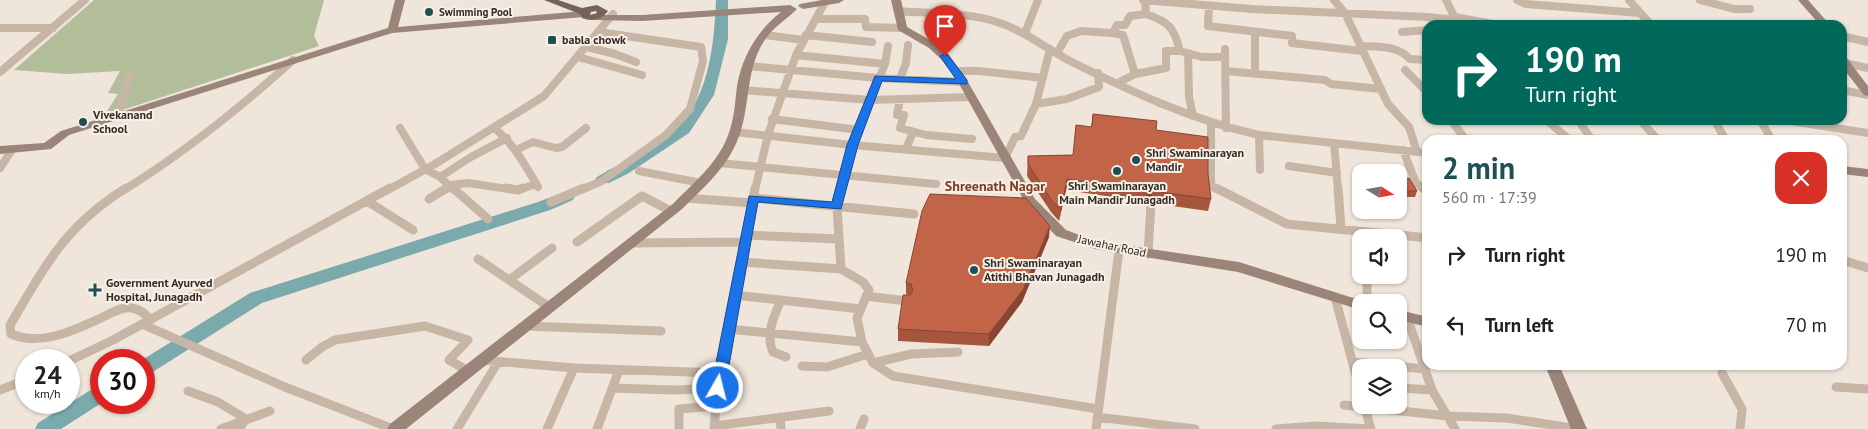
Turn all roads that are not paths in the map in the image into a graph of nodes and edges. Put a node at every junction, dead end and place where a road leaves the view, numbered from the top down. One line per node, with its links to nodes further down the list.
1 (85, 0): 31 (street)
2 (400, 0): 33 (street)
3 (549, 0): 20 (main road)
4 (839, 0): 15 (street)
5 (1038, 0): 38 (street)
6 (1144, 0): 13 (street); 23 (street)
7 (1334, 0): 21 (street)
8 (1446, 0): 24 (street)
9 (1517, 0): 22 (street)
10 (1629, 0): 22 (street)
11 (1700, 0): 19 (street)
12 (1803, 0): 29 (street)
13 (1165, 1): 14 (street)
14 (1183, 1): 18 (street)
15 (825, 2): 16 (street); 25 (street)
16 (795, 5): 20 (street); 40 (street)
17 (898, 5): 32 (street); 38 (street)
18 (1209, 6): 21 (street); 36 (street)
19 (1750, 9)
20 (595, 11): 33 (street); 35 (street)
21 (1345, 12): 24 (street); 48 (street)
22 (1640, 13): 28 (street)
23 (1146, 14): 39 (street); 51 (street)
24 (1455, 18): 26 (street); 27 (street)
25 (816, 19): 32 (street); 41 (street)
26 (1458, 20)
27 (1477, 20)
28 (1646, 20)
29 (1821, 20)
30 (0, 28): 31 (street)
31 (52, 28): 67 (street)
32 (902, 28): 65 (street, Jawahar Road)
33 (392, 30): 55 (street)
34 (1422, 30): 37 (street)
35 (599, 32): 47 (street); 141 (street)
36 (1255, 32): 48 (street); 69 (street)
37 (1402, 32)
38 (1025, 33): 50 (street)
39 (1113, 33): 50 (street); 70 (street)
40 (765, 35): 41 (street); 61 (street)
41 (805, 37): 43 (street); 52 (street)
42 (1847, 37): 44 (street)
43 (872, 42)
44 (1868, 42)
45 (908, 45): 75 (street)
46 (888, 46): 59 (street)
47 (587, 47): 53 (street); 57 (street)
48 (1361, 48): 56 (street); 79 (street)
49 (1225, 49): 54 (street)
50 (1053, 51): 68 (street); 74 (street)
51 (1184, 52): 54 (street); 70 (street); 89 (street)
52 (796, 55): 59 (street); 62 (street)
53 (578, 57): 72 (street); 97 (street)
54 (1225, 57): 66 (street)
55 (294, 60): 88 (street); 175 (street)
56 (1422, 60)
57 (636, 62)
58 (1847, 62): 63 (street)
59 (885, 64): 73 (street)
60 (1847, 65): 83 (street)
61 (748, 66): 62 (street); 80 (street)
62 (792, 68): 73 (street); 82 (street)
63 (1868, 68)
64 (1405, 70): 78 (street)
65 (956, 71): 74 (street); 76 (street, Jawahar Road)
66 (1226, 71): 69 (street); 99 (street)
67 (0, 72)
68 (1098, 73): 77 (street); 87 (street)
69 (1256, 73): 79 (street)
70 (1135, 74): 77 (street)
71 (130, 75): 88 (street)
72 (642, 75)
73 (878, 78): 75 (street); 86 (street)
74 (1043, 78): 87 (street)
75 (900, 79): 76 (street)
76 (963, 82): 84 (street, Jawahar Road)
77 (1118, 83): 89 (street)
78 (1422, 87)
79 (1381, 89): 118 (street)
80 (743, 90): 82 (street); 101 (street)
81 (1847, 91): 83 (street)
82 (782, 92): 86 (street); 90 (street)
83 (1868, 94)
84 (972, 97): 85 (street); 120 (street, Jawahar Road)
85 (900, 99): 86 (street); 102 (street)
86 (870, 100): 100 (street)
87 (1036, 104): 120 (street)
88 (118, 116): 114 (street)
89 (1193, 116): 91 (street)
90 (772, 120): 100 (street); 104 (street)
91 (1211, 123): 99 (street); 147 (street)
92 (1550, 125): 106 (street)
93 (1644, 125): 107 (street)
94 (1717, 125): 108 (street)
95 (1816, 125): 103 (street)
96 (400, 128): 125 (street)
97 (494, 128): 109 (street); 125 (street)
98 (586, 128): 115 (street)
99 (1226, 128): 105 (street)
100 (859, 130): 112 (street)
101 (735, 132): 104 (street); 121 (street)
102 (913, 132): 110 (street); 116 (street)
103 (1868, 133)
104 (768, 135): 112 (street); 122 (street)
105 (1259, 135): 111 (street); 126 (street)
106 (1563, 135)
107 (1654, 135)
108 (1723, 135)
109 (507, 138): 115 (street); 132 (street)
110 (972, 139)
111 (1334, 143): 117 (street); 129 (street)
112 (852, 145): 116 (street); 131 (street)
113 (0, 150): 114 (street)
114 (12, 150): 124 (street)
115 (516, 150): 135 (street)
116 (906, 150): 120 (street)
117 (1403, 150): 118 (street); 136 (street)
118 (1417, 152): 119 (street)
119 (1422, 152)
120 (1005, 158): 157 (street, Jawahar Road)
121 (719, 163): 122 (street); 133 (street)
122 (761, 165): 131 (street); 139 (street)
123 (1289, 166): 129 (street)
124 (0, 168)
125 (426, 169): 132 (street); 140 (street)
126 (1260, 170)
127 (639, 171): 133 (street)
128 (1847, 171): 130 (street)
129 (1337, 173): 147 (street)
130 (1868, 173)
131 (844, 176): 134 (street); 143 (street)
132 (440, 177): 135 (street)
133 (701, 183): 137 (street)
134 (936, 184)
135 (450, 186): 138 (street); 146 (street)
136 (1422, 188)
137 (686, 198): 139 (street); 144 (street)
138 (429, 199)
139 (752, 200): 143 (street); 151 (street)
140 (367, 201): 148 (street); 175 (street)
141 (551, 202)
142 (1151, 202): 158 (street)
143 (837, 206): 145 (street); 153 (street)
144 (671, 211): 154 (street); 155 (street)
145 (914, 214)
146 (488, 219)
147 (1341, 228): 149 (street)
148 (413, 230)
149 (1352, 230)
150 (1407, 236): 152 (street)
151 (745, 238): 153 (street); 155 (street); 160 (street)
152 (1422, 238)
153 (839, 239): 163 (street)
154 (577, 242)
155 (630, 243): 171 (street)
156 (552, 248): 164 (street)
157 (1119, 250): 158 (street, Jawahar Road); 216 (street)
158 (1148, 254): 167 (street, Jawahar Road)
159 (478, 258): 164 (street)
160 (741, 262): 163 (street); 165 (street)
161 (1847, 262): 162 (street)
162 (1868, 268)
163 (841, 269): 166 (street)
164 (510, 280): 171 (street)
165 (734, 295): 168 (street); 178 (street)
166 (866, 296): 169 (street); 172 (street)
167 (1335, 298): 170 (street, Jawahar Road); 189 (street)
168 (781, 300): 172 (street); 180 (street)
169 (907, 301)
170 (1352, 303)
171 (549, 307): 176 (street)
172 (861, 309): 181 (street)
173 (1407, 317): 174 (street)
174 (1422, 321)
175 (146, 322): 183 (street); 225 (street)
176 (525, 326): 179 (street); 187 (street)
177 (1407, 326): 190 (street)
178 (728, 329): 180 (street); 199 (street)
179 (661, 331)
180 (770, 333): 181 (street); 184 (street)
181 (862, 342): 185 (street)
182 (958, 352): 185 (street)
183 (80, 355)
184 (786, 357)
185 (871, 359): 191 (street); 216 (street)
186 (306, 360): 198 (street)
187 (482, 360): 188 (street); 198 (street)
188 (498, 362): 193 (street); 226 (street)
189 (1352, 362)
190 (1422, 362)
191 (802, 366)
192 (1407, 367): 194 (street)
193 (574, 368): 195 (street); 227 (street)
194 (1422, 369)
195 (619, 370): 199 (street); 202 (street)
196 (1425, 370): 208 (street)
197 (1554, 370): 236 (street)
198 (468, 371): 221 (street)
199 (719, 373): 203 (street)
200 (1722, 374): 237 (street)
201 (15, 384): 207 (street)
202 (612, 388): 203 (street); 228 (street)
203 (718, 388): 212 (street)
204 (1407, 388): 208 (street)
205 (1836, 388): 206 (street)
206 (1868, 389)
207 (0, 390)
208 (1432, 390): 218 (street)
209 (188, 391): 220 (street)
210 (1344, 405): 211 (street)
211 (1352, 405)
212 (716, 406): 222 (street); 229 (street)
213 (270, 411): 220 (street)
214 (829, 411): 219 (street)
215 (1407, 411): 218 (street)
216 (1098, 413): 231 (street); 232 (street)
217 (1366, 414): 234 (street)
218 (1448, 416): 235 (street); 236 (street)
219 (780, 417): 222 (street); 230 (street)
220 (246, 419): 223 (street); 224 (street)
221 (412, 422): 225 (street)
222 (714, 427)
223 (221, 429)
224 (239, 429)
225 (394, 429)
226 (457, 429)
227 (546, 429)
228 (597, 429)
229 (679, 429)
230 (781, 429)
231 (1096, 429)
232 (1195, 429)
233 (1276, 429): 234 (street)
234 (1370, 429)
235 (1456, 429)
236 (1579, 429)
237 (1740, 429)

